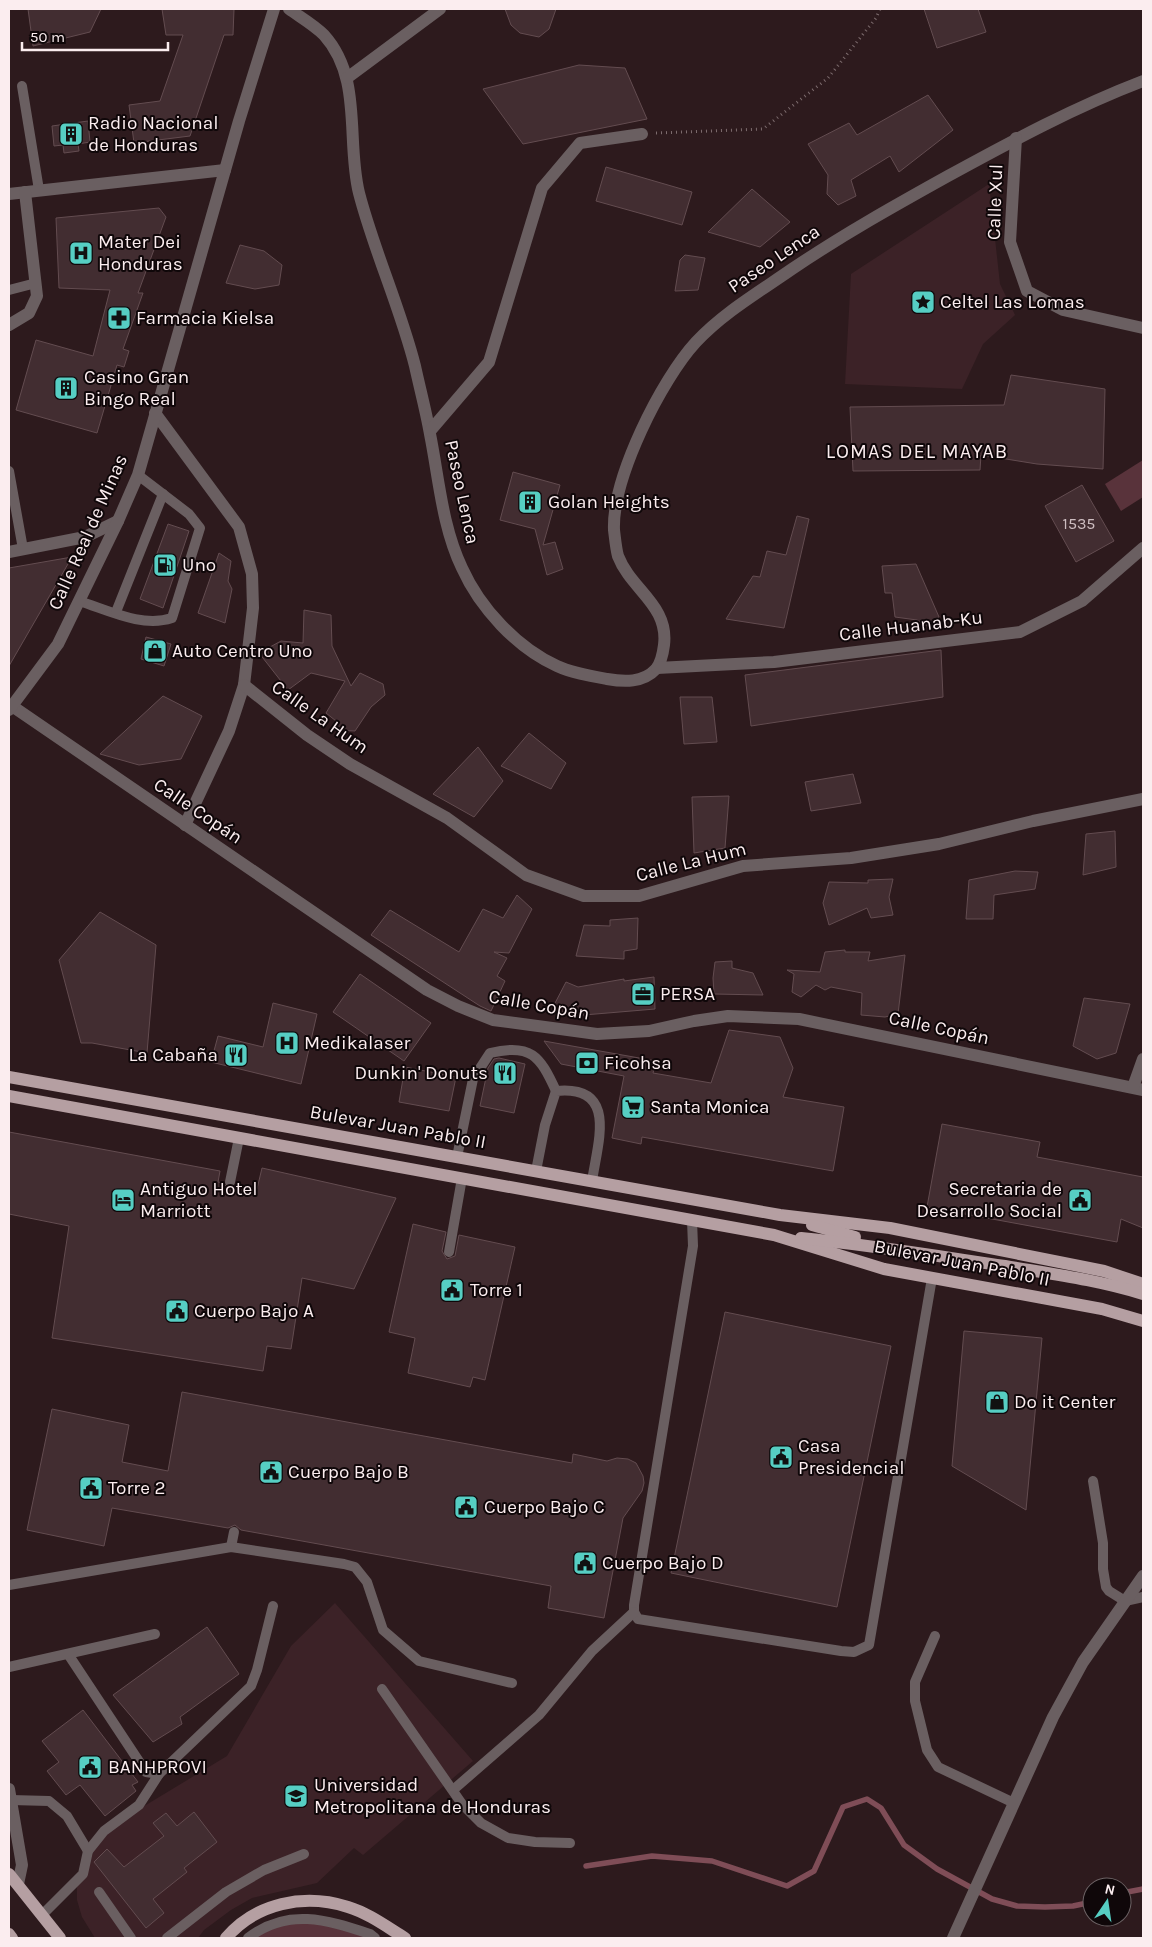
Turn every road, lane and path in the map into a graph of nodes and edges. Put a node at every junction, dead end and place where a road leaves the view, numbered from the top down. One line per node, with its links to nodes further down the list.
1 (274, 9): 10 (street, Calle Real de Minas)
2 (289, 9): 5 (street, Paseo Lenca)
3 (440, 9): 5 (street)
4 (880, 9): 8 (path)
5 (347, 78): 19 (street, Paseo Lenca)
6 (1143, 82): 9 (street, Paseo Lenca)
7 (22, 86): 11 (lane)
8 (642, 134): 19 (street)
9 (1016, 138): 17 (street, Calle Xul); 29 (street, Paseo Lenca)
10 (225, 170): 11 (street); 18 (street, Calle Real de Minas)
11 (39, 190): 12 (street)
12 (25, 192): 13 (street); 14 (street)
13 (9, 194)
14 (36, 283): 15 (lane); 16 (street)
15 (9, 290)
16 (9, 325)
17 (1143, 328)
18 (155, 414): 21 (street, Calle Real de Minas); 30 (street)
19 (430, 431): 29 (street, Paseo Lenca)
20 (9, 471): 25 (lane)
21 (138, 475): 22 (lane); 23 (street, Calle Real de Minas)
22 (163, 494): 28 (lane); 28 (lane)
23 (118, 521): 25 (street); 27 (street, Calle Real de Minas)
24 (1143, 548): 29 (street, Calle Huanab-Ku)
25 (23, 549): 26 (street)
26 (9, 552)
27 (79, 600): 28 (lane); 31 (street, Calle Real de Minas)
28 (116, 612)
29 (657, 668)
30 (244, 685): 32 (street, Calle La Hum); 33 (street)
31 (10, 708): 33 (street, Calle Copán)
32 (1143, 799)
33 (185, 825): 36 (street, Calle Copán)
34 (1143, 1059): 36 (street)
35 (9, 1077): 40 (main road, Bulevar Juan Pablo II)
36 (1138, 1089)
37 (556, 1091): 40 (lane); 41 (lane); 43 (lane)
38 (9, 1096): 39 (main road, Bulevar Juan Pablo II)
39 (239, 1138): 42 (main road, Bulevar Juan Pablo II); 44 (lane)
40 (456, 1157): 41 (main road, Bulevar Juan Pablo II)
41 (536, 1171): 43 (main road, Bulevar Juan Pablo II)
42 (462, 1178): 46 (main road, Bulevar Juan Pablo II); 49 (lane)
43 (592, 1181): 45 (main road, Bulevar Juan Pablo II)
44 (230, 1182)
45 (780, 1215): 48 (main road, Bulevar Juan Pablo II); 51 (main road, Bulevar Juan Pablo II)
46 (692, 1220): 47 (main road, Bulevar Juan Pablo II); 62 (lane)
47 (774, 1235): 48 (main road, Bulevar Juan Pablo II); 50 (main road, Bulevar Juan Pablo II)
48 (886, 1247): 52 (main road, Bulevar Juan Pablo II)
49 (449, 1252)
50 (932, 1278): 53 (main road, Bulevar Juan Pablo II); 62 (lane)
51 (1143, 1284)
52 (1143, 1294)
53 (1143, 1321)
54 (1093, 1481): 60 (lane)
55 (234, 1532): 56 (lane)
56 (231, 1547): 58 (lane); 67 (lane)
57 (1143, 1576): 60 (street)
58 (9, 1585)
59 (1143, 1597): 60 (lane)
60 (1125, 1601): 72 (street)
61 (273, 1606): 69 (lane)
62 (634, 1612): 70 (lane)
63 (155, 1634): 65 (lane)
64 (935, 1636): 72 (lane)
65 (68, 1654): 66 (lane); 69 (lane)
66 (9, 1667)
67 (512, 1683)
68 (382, 1689): 70 (lane)
69 (159, 1774): 74 (lane)
70 (453, 1790): 73 (lane)
71 (10, 1794): 74 (lane); 77 (street)
72 (1014, 1803): 89 (street)
73 (570, 1843)
74 (88, 1851): 79 (lane)
75 (304, 1854): 84 (lane)
76 (9, 1874): 77 (main road)
77 (18, 1884): 79 (main road)
78 (99, 1892): 83 (lane)
79 (42, 1915): 82 (main road)
80 (9, 1934): 81 (main road)
81 (12, 1938)
82 (60, 1938)
83 (132, 1938)
84 (167, 1938)
85 (226, 1938): 88 (main road)
86 (248, 1938): 87 (lane)
87 (374, 1938)
88 (405, 1938)
89 (953, 1938)

